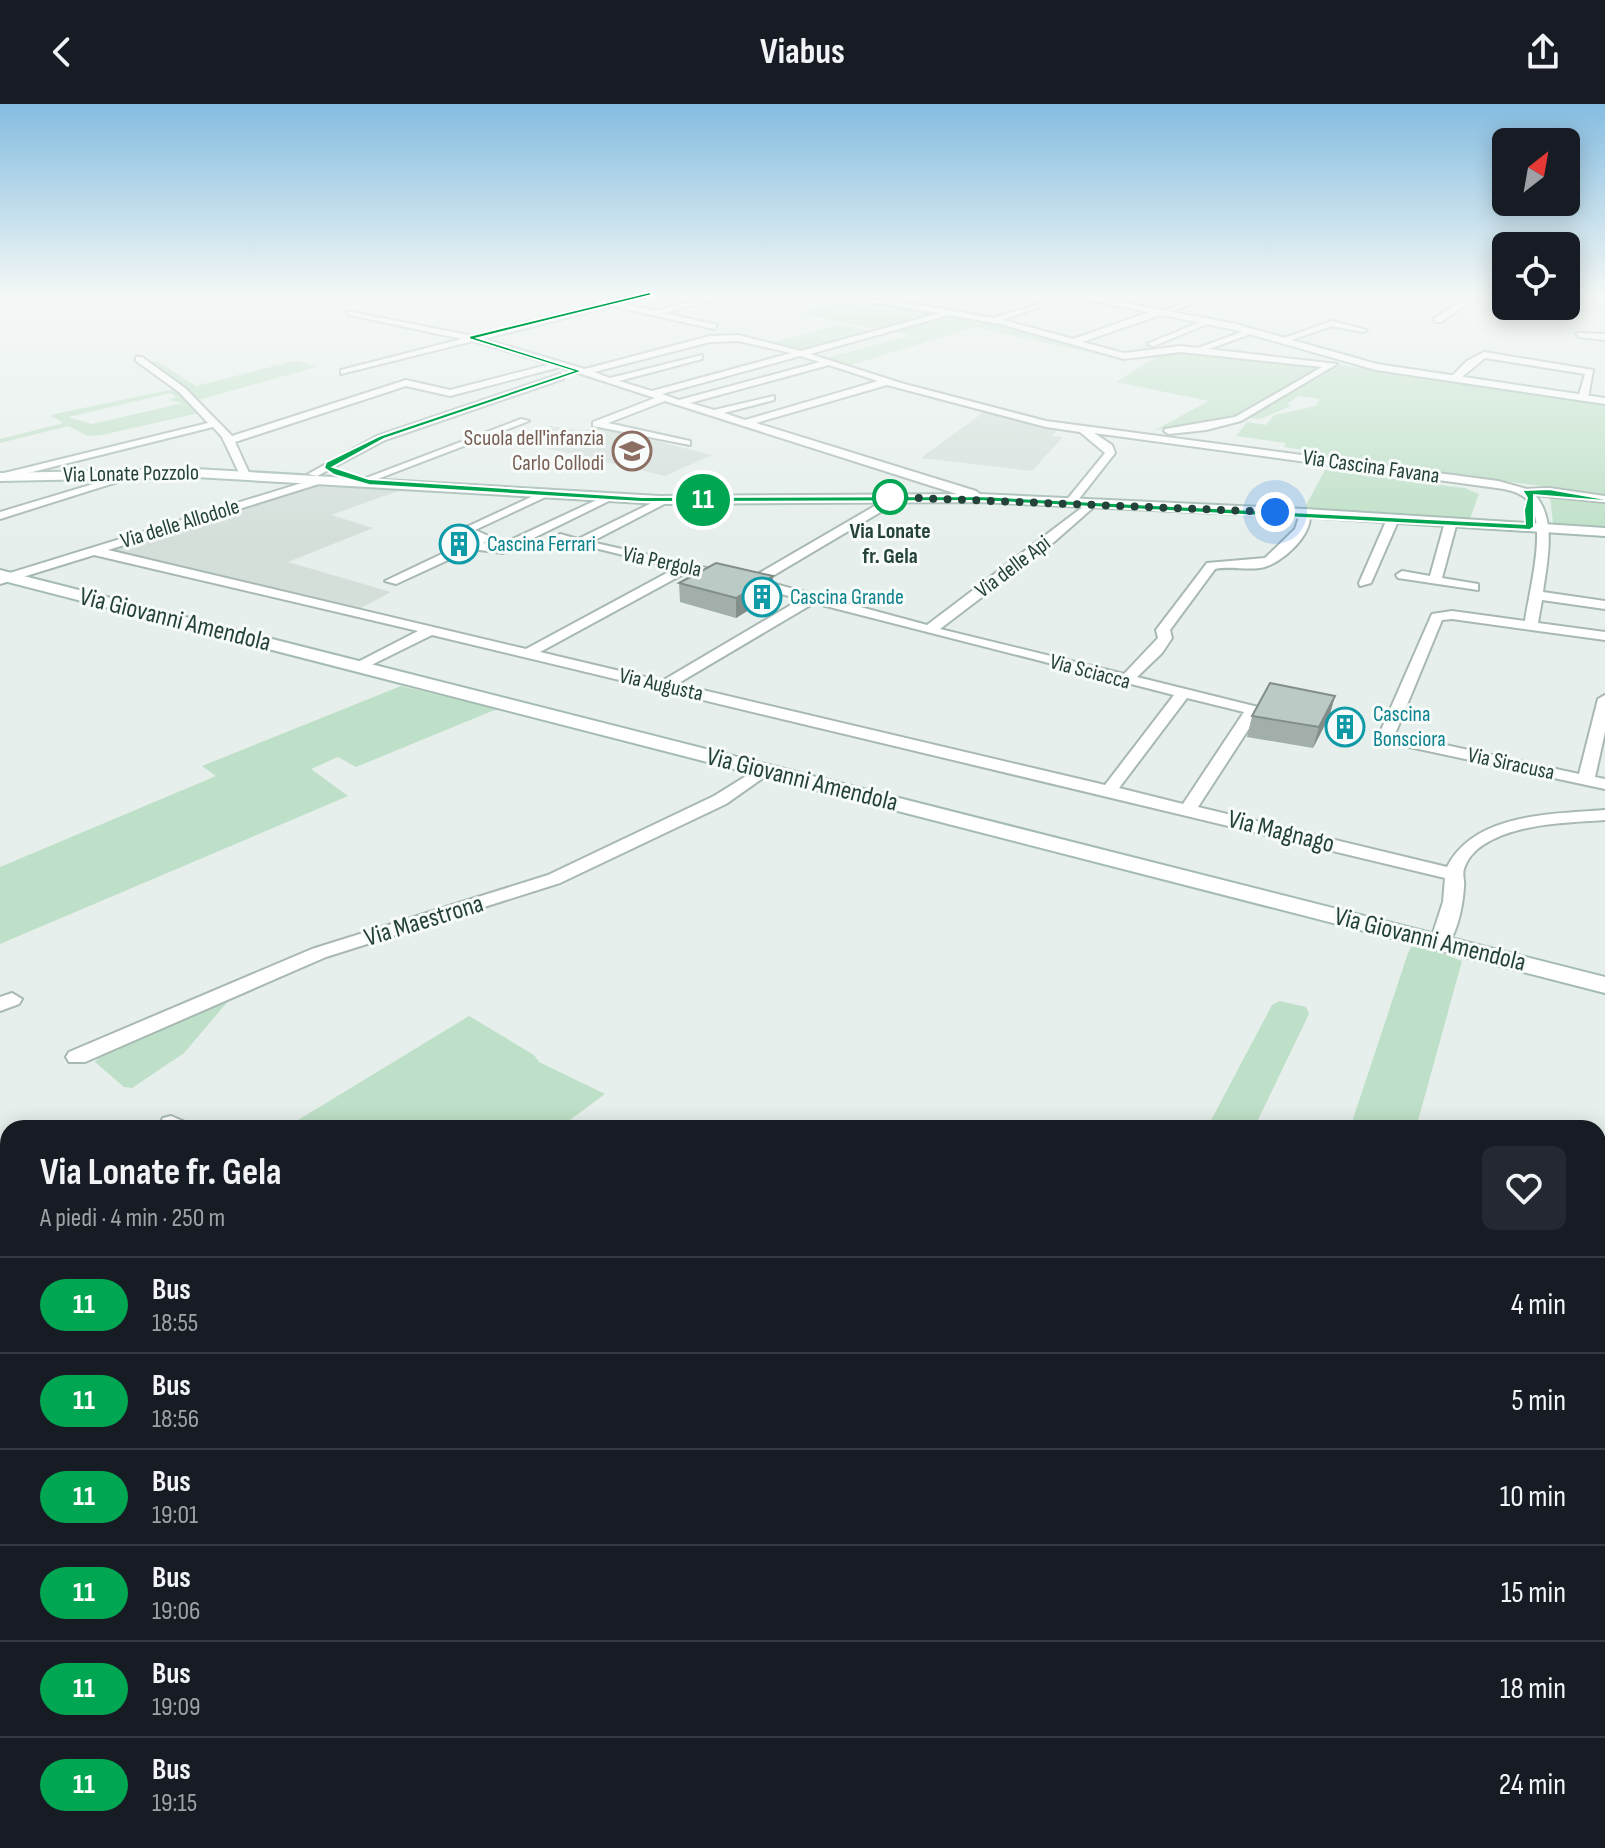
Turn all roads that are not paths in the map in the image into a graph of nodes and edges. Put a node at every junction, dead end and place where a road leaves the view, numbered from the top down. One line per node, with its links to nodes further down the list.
1 (162, 375): 25 (street)
2 (517, 375): 30 (street)
3 (572, 375): 36 (street, Via delle Allodole)
4 (592, 375): 14 (street)
5 (630, 375): 14 (street)
6 (721, 375): 16 (street)
7 (782, 375): 21 (street)
8 (866, 375): 15 (street, Via Cascina Favana)
9 (1313, 375): 26 (street, Via Cascina Favana)
10 (1433, 375): 13 (street)
11 (1458, 375): 13 (street)
12 (1589, 375): 19 (street)
13 (1454, 379): 19 (street)
14 (609, 381): 16 (street)
15 (886, 382): 24 (street); 27 (street, Via Cascina Favana)
16 (652, 394): 17 (street)
17 (664, 398): 21 (street); 32 (street)
18 (771, 398): 22 (street)
19 (1583, 398): 20 (street)
20 (1605, 401)
21 (679, 403): 22 (street)
22 (714, 413): 24 (street)
23 (524, 421): 38 (street)
24 (745, 423): 43 (street)
25 (215, 424): 30 (street); 37 (street, Via Lonate Pozzolo)
26 (1206, 427): 28 (street, Via Cascina Favana); 29 (street, Via Cascina Favana)
27 (1085, 429): 29 (street, Via Cascina Favana); 46 (street)
28 (1195, 433): 31 (street, Via Cascina Favana); 33 (street, Via Cascina Favana)
29 (1129, 434): 31 (street, Via Cascina Favana)
30 (230, 440): 35 (street)
31 (1185, 441): 33 (street, Via Cascina Favana)
32 (686, 443)
33 (1215, 446): 40 (street, Via Cascina Favana)
34 (144, 472): 35 (street, Via Lonate Pozzolo); 37 (street, Via Lonate Pozzolo); 49 (street)
35 (245, 475): 36 (street, Via Lonate Pozzolo)
36 (322, 475): 38 (street, Via Lonate Pozzolo); 57 (street, Via delle Allodole)
37 (0, 480)
38 (362, 481): 39 (street)
39 (546, 494): 42 (street); 56 (street)
40 (1529, 495): 44 (street, Via Cascina Favana); 52 (street)
41 (892, 497): 43 (street); 45 (street); 64 (street)
42 (609, 498): 45 (street); 56 (street)
43 (979, 498): 46 (street)
44 (1605, 499)
45 (666, 500): 55 (street)
46 (1071, 502): 47 (street)
47 (1092, 503): 48 (street); 72 (street, Via delle Api)
48 (1305, 513): 50 (street); 77 (street)
49 (0, 516)
50 (1393, 519): 51 (street); 65 (street)
51 (1451, 522): 52 (street); 63 (street)
52 (1536, 528): 53 (street); 68 (street)
53 (1605, 532)
54 (560, 538): 55 (street, Via Pergola)
55 (579, 543): 59 (street, Via Pergola)
56 (471, 545): 62 (street)
57 (95, 551): 58 (street, Via delle Allodole); 73 (street, Via Augusta)
58 (42, 567): 61 (street, Via delle Allodole); 67 (street)
59 (688, 567): 64 (street, Via Pergola); 75 (street)
60 (1402, 575): 63 (street)
61 (2, 577): 67 (street, Via Giovanni Amendola)
62 (391, 581)
63 (1435, 581): 66 (street)
64 (753, 582): 69 (street, Via Pergola)
65 (1365, 583)
66 (1473, 587)
67 (63, 592): 76 (street, Via Giovanni Amendola)
68 (1534, 595): 70 (street); 71 (street)
69 (812, 598): 72 (street, Via Sciacca); 78 (street)
70 (1605, 605)
71 (1531, 626): 74 (street); 82 (street, Via Siracusa)
72 (931, 629): 77 (street, Via Sciacca)
73 (431, 630): 75 (street, Via Augusta); 76 (street)
74 (1605, 636)
75 (528, 653): 78 (street, Via Augusta)
76 (359, 667): 81 (street, Via Giovanni Amendola)
77 (1126, 680): 79 (street, Via Sciacca)
78 (664, 686): 84 (street, Via Augusta)
79 (1182, 694): 84 (street); 85 (street, Via Sciacca)
80 (1605, 699): 82 (street)
81 (764, 770): 88 (street, Via Giovanni Amendola); 90 (street, Via Maestrona)
82 (1586, 780): 83 (street, Via Siracusa)
83 (1605, 784)
84 (1109, 791): 85 (street, Via Magnago)
85 (1188, 809): 87 (street, Via Magnago)
86 (1605, 815): 87 (street)
87 (1453, 874): 88 (street)
88 (1440, 942): 89 (street, Via Giovanni Amendola)
89 (1605, 985)
90 (77, 1057)

